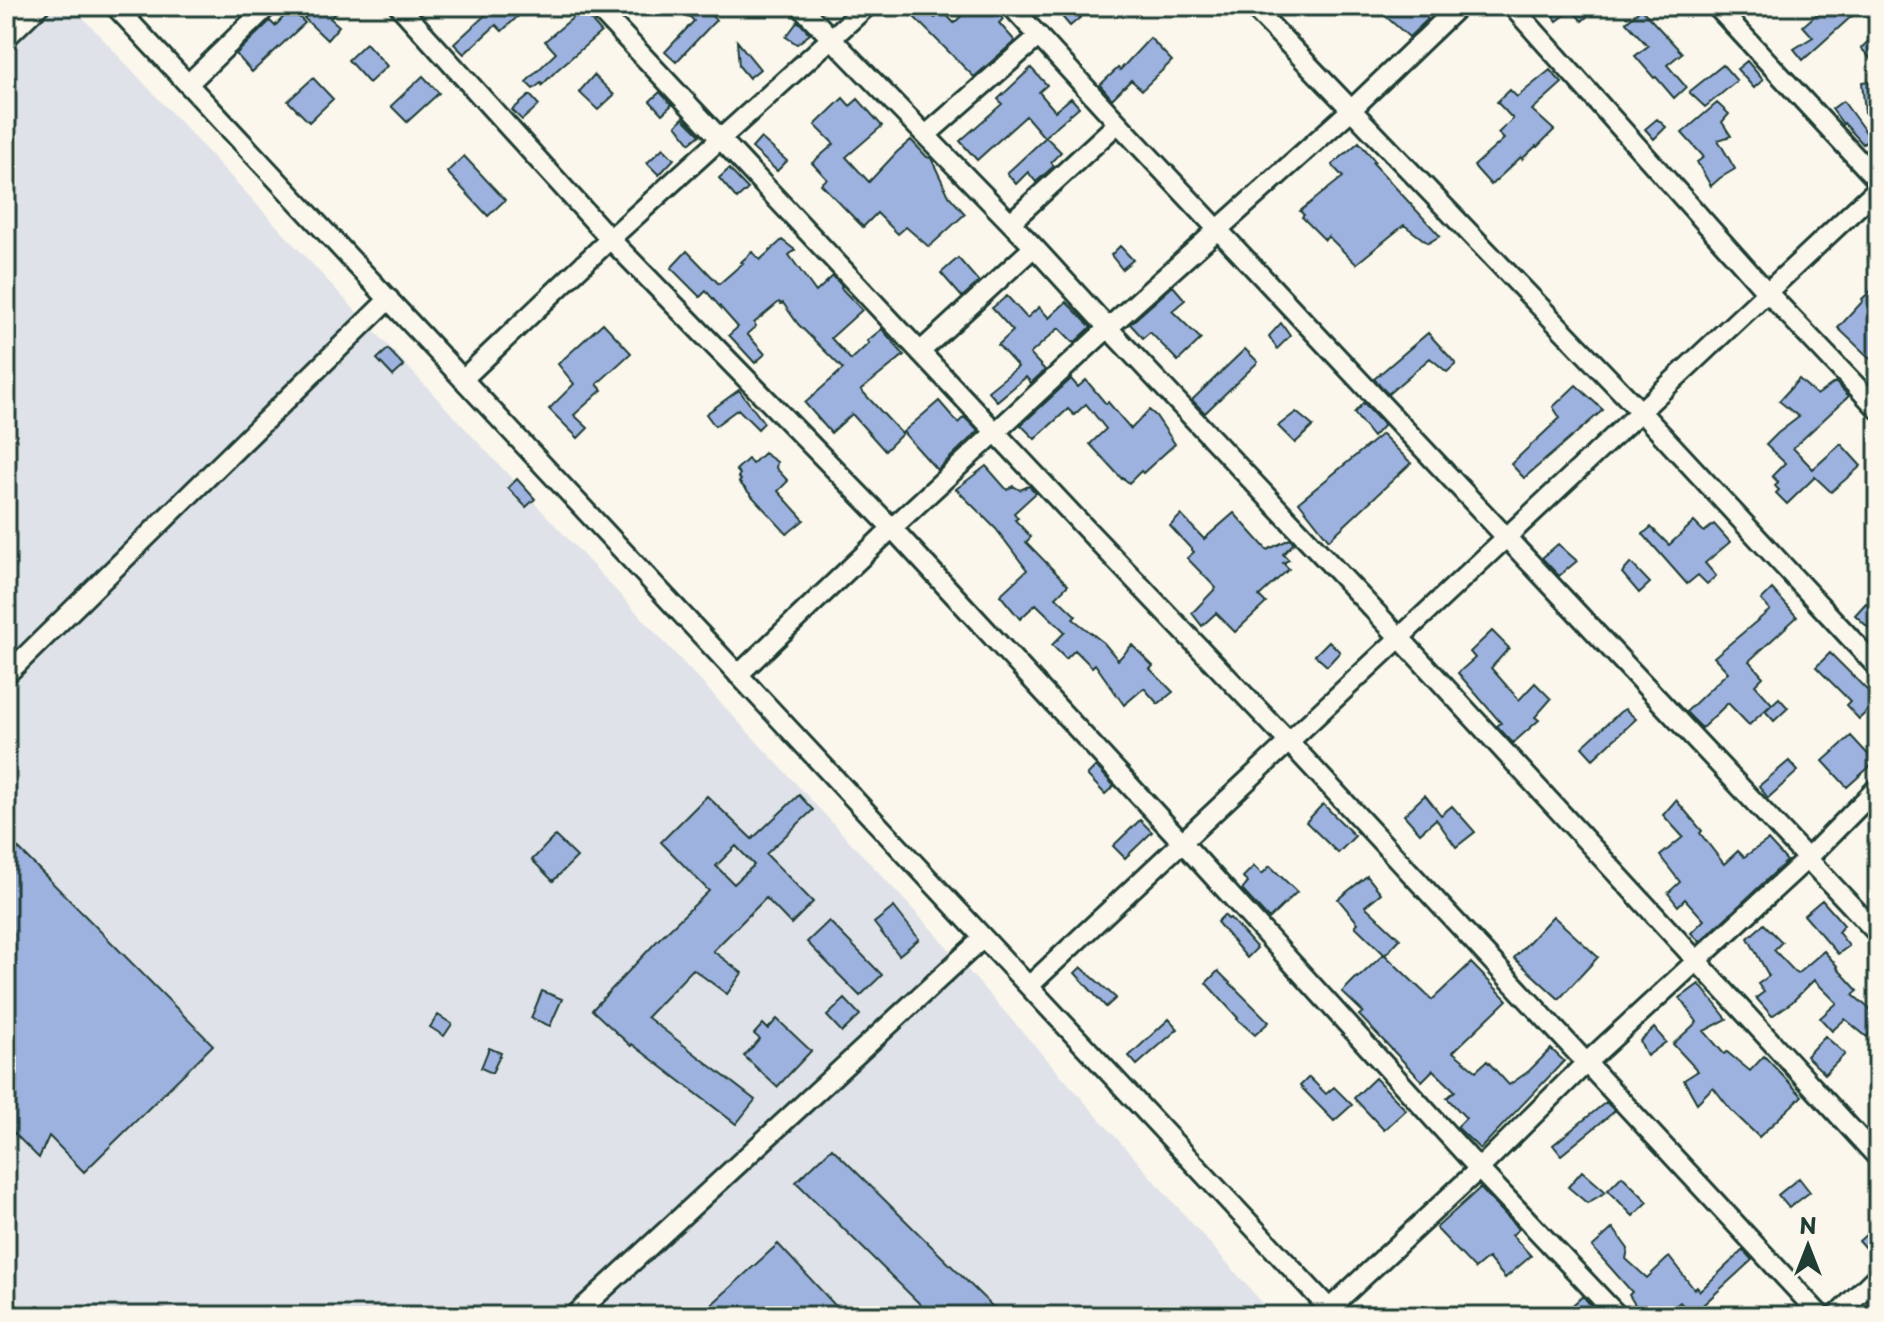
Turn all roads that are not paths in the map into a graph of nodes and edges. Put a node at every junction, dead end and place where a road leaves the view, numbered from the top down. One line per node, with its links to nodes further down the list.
1 (39, 6): 14 (street)
2 (115, 6): 16 (street)
3 (268, 6): 16 (street)
4 (399, 6): 25 (street)
5 (596, 6): 20 (street)
6 (800, 6): 15 (street)
7 (867, 6): 15 (street)
8 (1011, 6): 13 (street)
9 (1252, 6): 17 (street)
10 (1459, 6): 17 (street)
11 (1512, 6): 27 (street)
12 (1716, 6): 21 (street)
13 (1039, 36): 18 (street); 19 (street)
14 (6, 38)
15 (830, 38): 19 (street); 20 (street)
16 (188, 84): 28 (street)
17 (1351, 110): 24 (street); 33 (street)
18 (1118, 123): 23 (street); 24 (street)
19 (926, 135): 23 (street)
20 (721, 138): 25 (street); 30 (street)
21 (1878, 181)
22 (1878, 188): 27 (street)
23 (1011, 222): 26 (street)
24 (1217, 229): 29 (street); 36 (street)
25 (610, 239): 31 (street); 35 (street)
26 (1034, 247): 29 (street); 30 (street)
27 (1767, 292): 32 (street); 33 (street)
28 (389, 299): 31 (street); 39 (street)
29 (1108, 328): 34 (street); 37 (street)
30 (920, 352): 34 (street)
31 (463, 379): 40 (street)
32 (1878, 409)
33 (1640, 411): 36 (street); 38 (street)
34 (996, 433): 35 (street); 41 (street)
35 (892, 528): 40 (street); 43 (street)
36 (1507, 537): 37 (street); 44 (street)
37 (1400, 638): 41 (street); 47 (street)
38 (1878, 668)
39 (6, 675)
40 (738, 675): 46 (street)
41 (1289, 742): 43 (street); 49 (street)
42 (1878, 787): 44 (street)
43 (1182, 842): 48 (street); 51 (street)
44 (1808, 858): 45 (street); 47 (street)
45 (1878, 934)
46 (983, 938): 48 (street); 54 (street)
47 (1696, 962): 49 (street); 50 (street)
48 (1029, 986): 53 (street)
49 (1586, 1063): 51 (street); 56 (street)
50 (1878, 1158)
51 (1479, 1169): 53 (street); 55 (street)
52 (1878, 1275): 57 (street)
53 (1332, 1312)
54 (574, 1316)
55 (1618, 1316)
56 (1821, 1316)
57 (1836, 1316)

